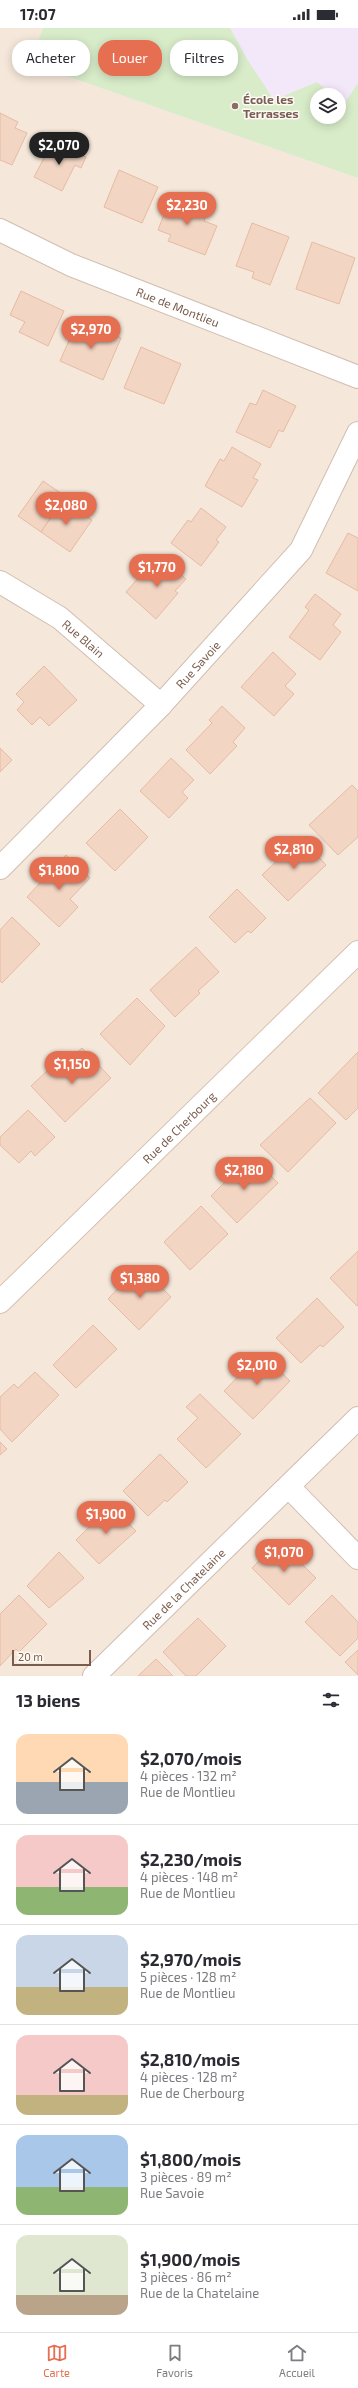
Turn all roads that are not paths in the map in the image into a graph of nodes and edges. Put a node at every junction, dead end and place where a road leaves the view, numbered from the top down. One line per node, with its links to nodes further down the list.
1 (0, 230): 2 (street, Rue de Montlieu)
2 (358, 377)
3 (358, 434): 5 (street, Rue Savoie)
4 (0, 582): 5 (street, Rue Blain)
5 (161, 704): 6 (street, Rue Savoie)
6 (0, 868)
7 (358, 952): 8 (street, Rue de Cherbourg)
8 (0, 1302)
9 (358, 1418): 10 (street, Rue de la Chatelaine)
10 (288, 1487): 11 (street); 12 (street, Rue de la Chatelaine)
11 (358, 1558)
12 (94, 1676)

